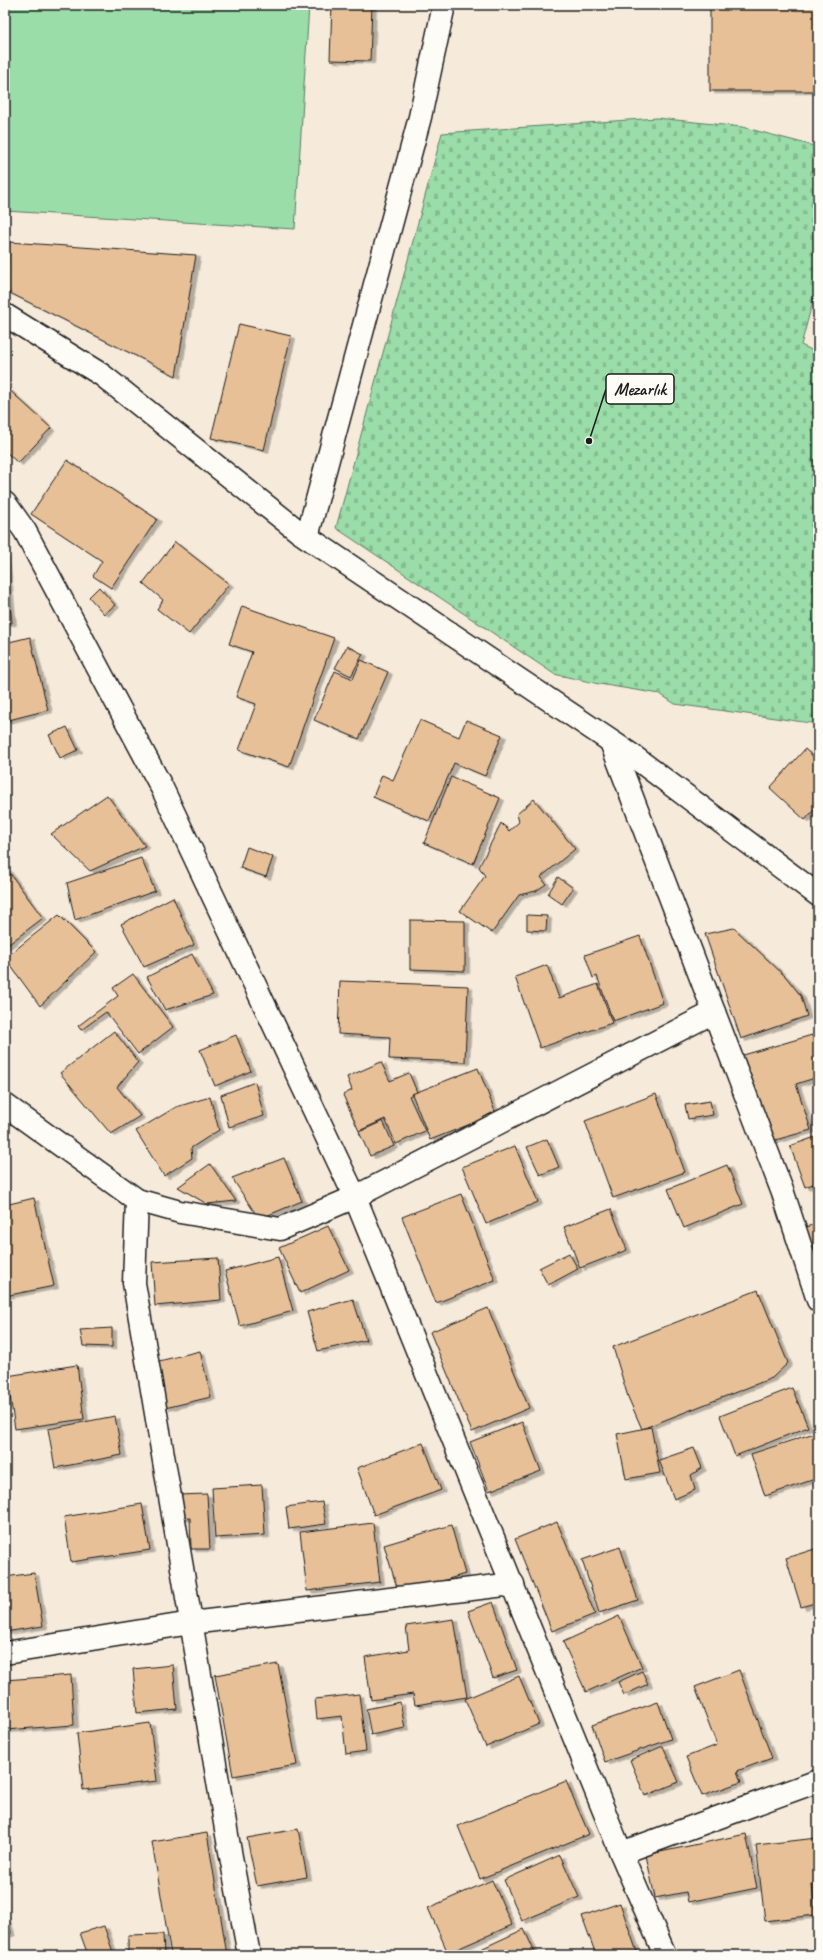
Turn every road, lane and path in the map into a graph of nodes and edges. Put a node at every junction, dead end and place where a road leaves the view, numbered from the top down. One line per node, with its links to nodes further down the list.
1 (444, 5): 4 (street)
2 (5, 315): 4 (street)
3 (5, 503): 9 (street)
4 (307, 537): 5 (street)
5 (612, 742): 6 (street); 7 (street)
6 (818, 895)
7 (714, 1012): 9 (street); 11 (street)
8 (5, 1105): 10 (street)
9 (355, 1197): 10 (street); 12 (street)
10 (137, 1200): 13 (street)
11 (818, 1300)
12 (512, 1584): 13 (street); 16 (street)
13 (191, 1623): 14 (street); 17 (street)
14 (5, 1653)
15 (818, 1781): 16 (street)
16 (621, 1853): 18 (street)
17 (249, 1955)
18 (665, 1955)

